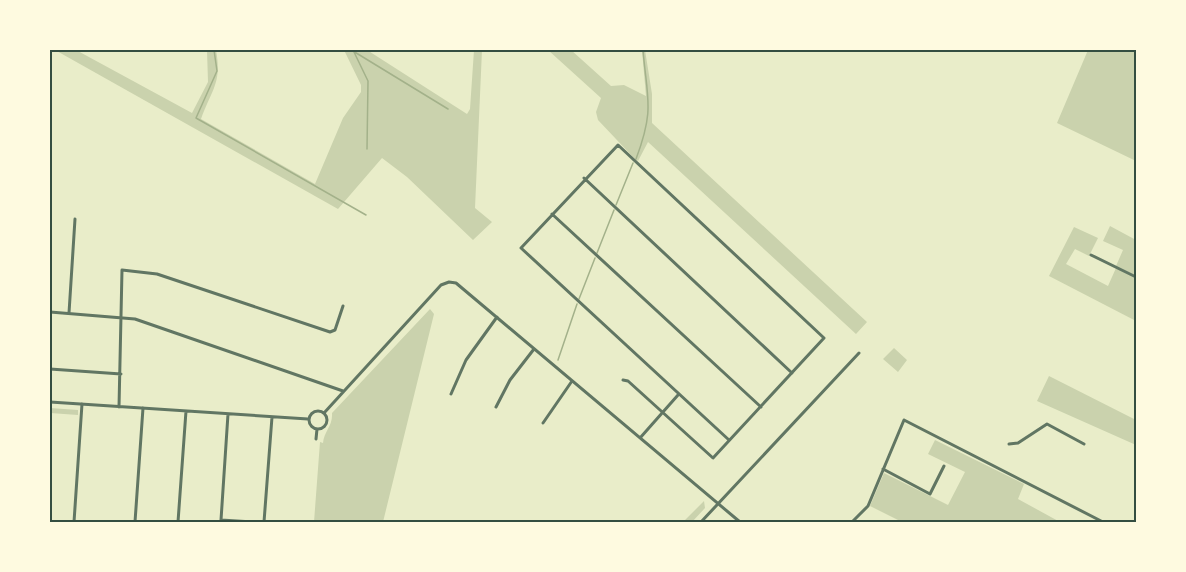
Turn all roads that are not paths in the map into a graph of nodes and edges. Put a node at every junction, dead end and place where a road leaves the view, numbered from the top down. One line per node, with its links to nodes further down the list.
1 (584, 178): 2 (street); 14 (street); 14 (street)
2 (552, 214): 20 (street); 25 (street)
3 (75, 219): 8 (street)
4 (1091, 255): 5 (street)
5 (1137, 277)
6 (343, 306): 9 (street)
7 (50, 312): 8 (street)
8 (69, 314): 9 (street)
9 (120, 317): 15 (street); 18 (street)
10 (497, 317): 11 (street); 18 (street); 19 (street)
11 (534, 349): 17 (street); 24 (street)
12 (859, 353): 42 (street)
13 (50, 369): 15 (street)
14 (792, 373): 25 (street)
15 (121, 374): 23 (street)
16 (623, 380): 29 (street)
17 (572, 381): 33 (street); 35 (street)
18 (343, 391): 28 (street)
19 (452, 394)
20 (678, 395): 29 (street); 37 (street)
21 (50, 402): 22 (street)
22 (82, 404): 23 (street); 43 (street)
23 (119, 407): 26 (street)
24 (496, 407)
25 (761, 407): 37 (street)
26 (143, 408): 27 (street); 44 (street)
27 (186, 411): 30 (street); 45 (street)
28 (324, 413): 32 (street); 34 (street)
29 (662, 413): 35 (street); 37 (street)
30 (228, 414): 31 (street); 46 (street)
31 (272, 417): 32 (street); 47 (street)
32 (308, 419): 34 (street)
33 (543, 423)
34 (317, 429): 36 (street)
35 (640, 438): 42 (street)
36 (316, 439)
37 (729, 440)
38 (1009, 444): 39 (street)
39 (1084, 444)
40 (944, 466): 41 (street)
41 (883, 469): 50 (street); 51 (street)
42 (717, 503): 48 (street); 49 (street)
43 (74, 522)
44 (135, 522)
45 (178, 522)
46 (253, 522)
47 (264, 522)
48 (701, 522)
49 (740, 522)
50 (852, 522)
51 (1103, 522)

